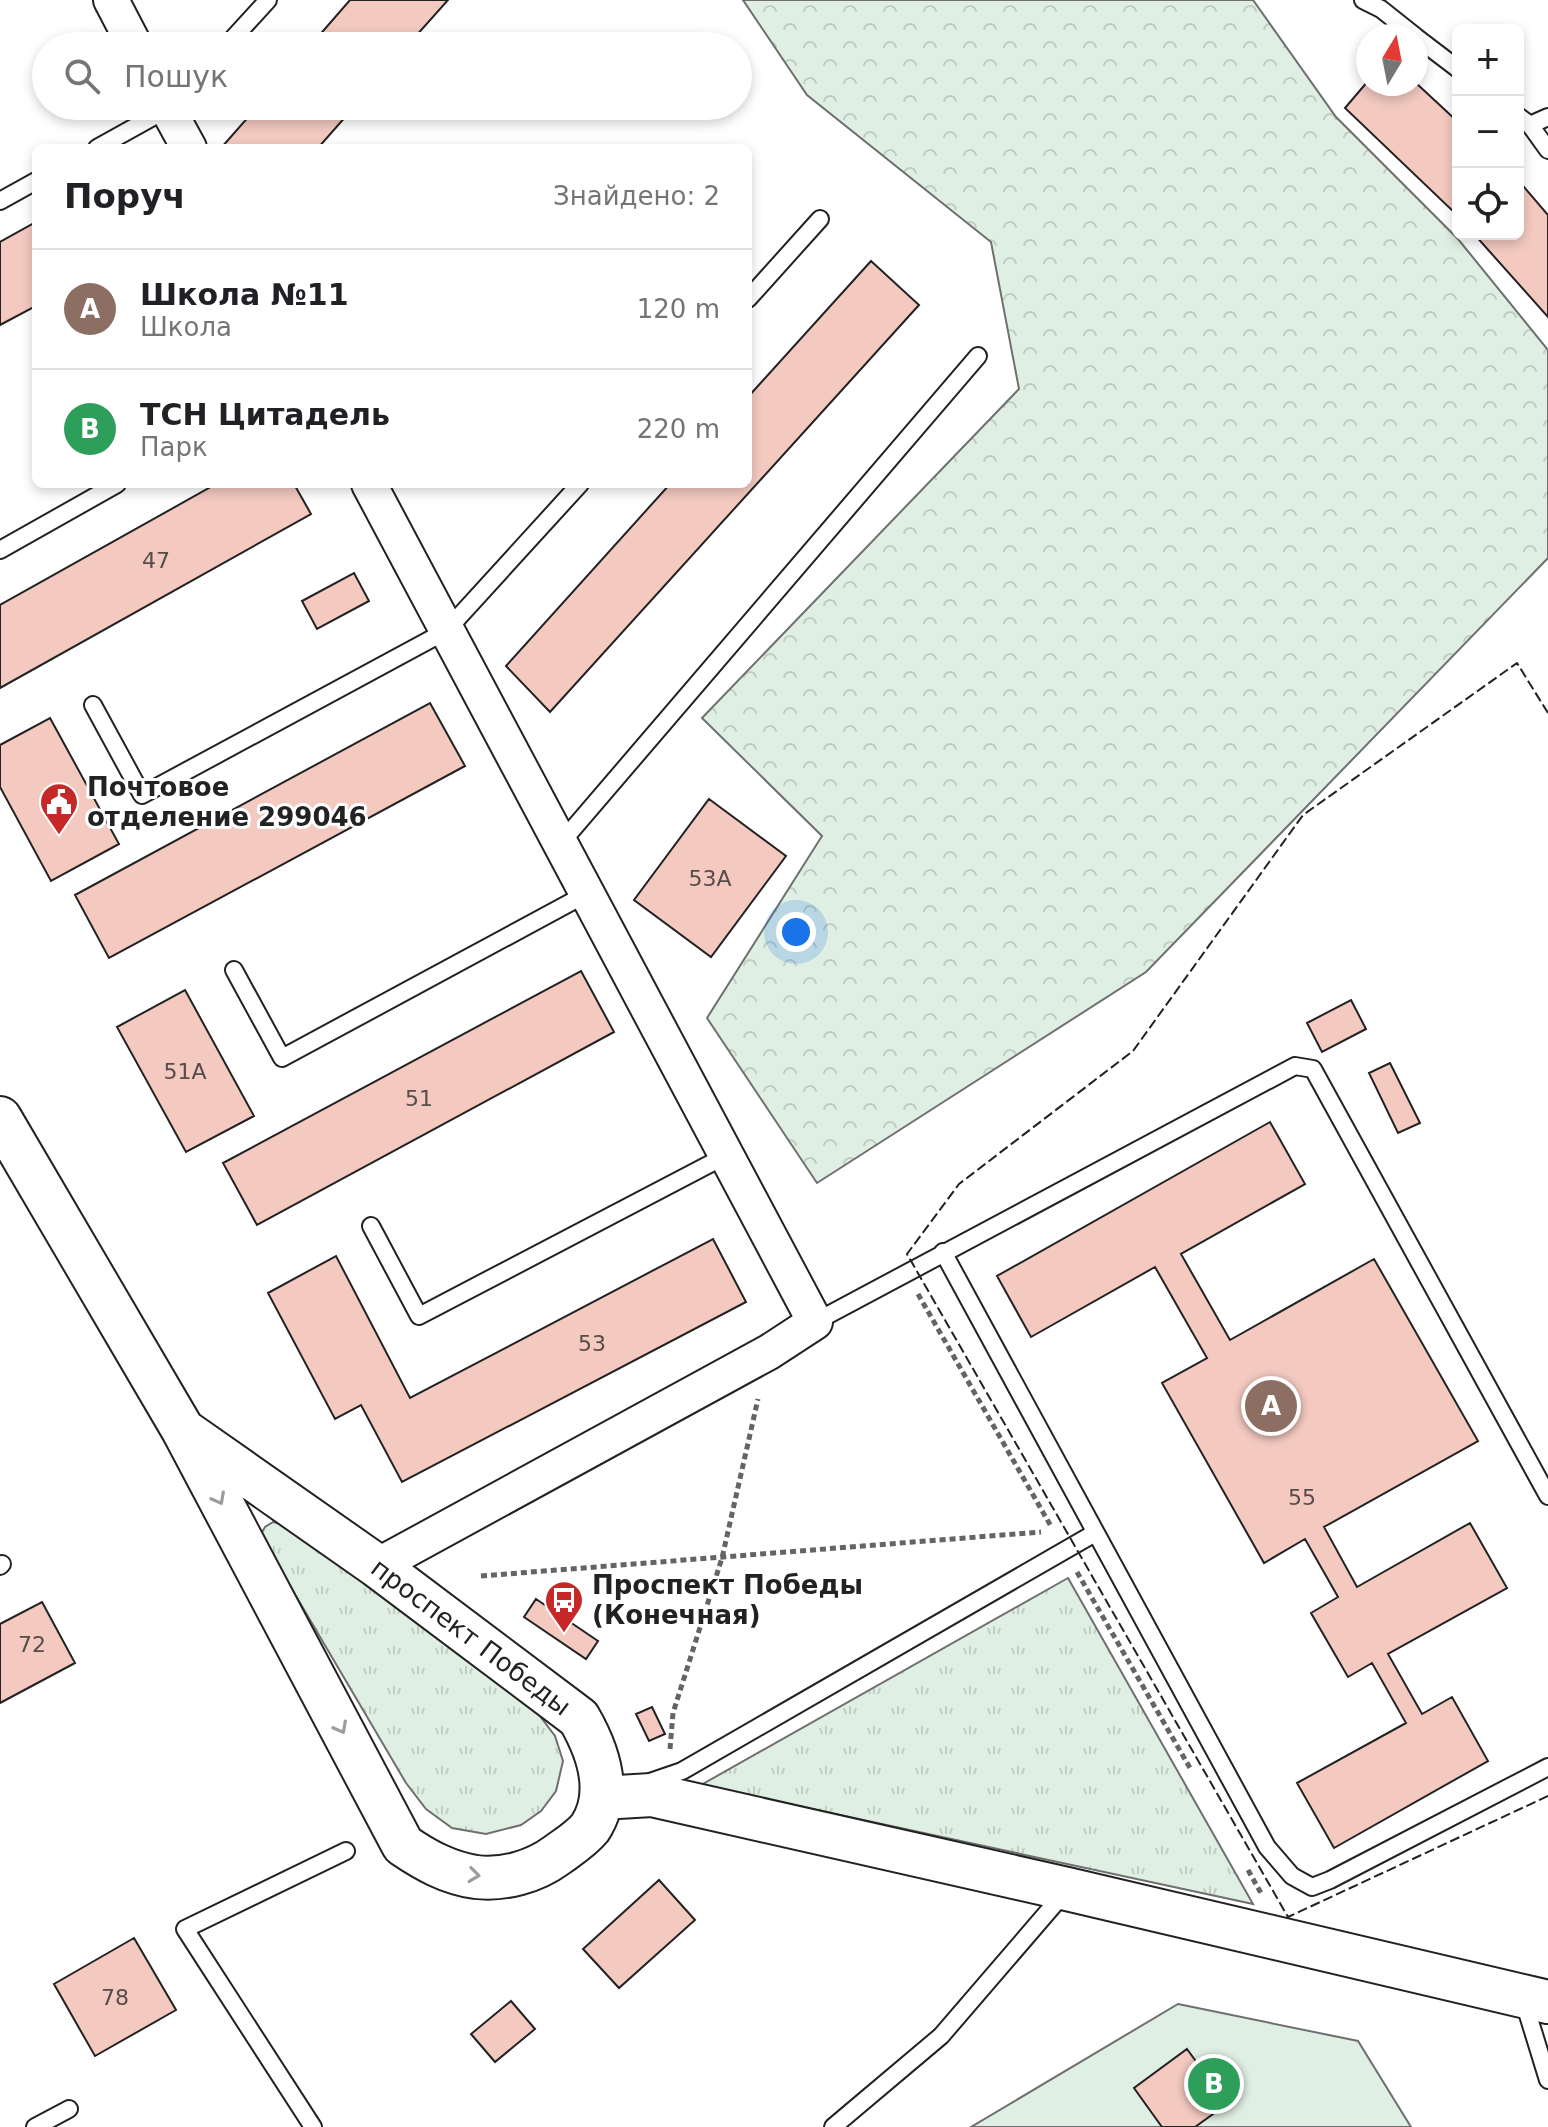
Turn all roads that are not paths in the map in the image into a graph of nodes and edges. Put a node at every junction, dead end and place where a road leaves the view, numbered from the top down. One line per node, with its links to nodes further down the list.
1 (111, 0): 5 (street)
2 (268, 0): 6 (lane)
3 (1363, 0): 4 (lane)
4 (1400, 24)
5 (128, 32)
6 (239, 32)
7 (1428, 45): 8 (lane)
8 (1452, 64)
9 (1548, 117): 12 (lane)
10 (145, 120): 13 (lane)
11 (175, 120): 14 (street)
12 (1524, 120): 15 (lane)
13 (104, 144)
14 (187, 144)
15 (1548, 150)
16 (32, 183): 17 (lane)
17 (0, 201)
18 (820, 219): 19 (lane)
19 (752, 295)
20 (978, 356): 27 (lane)
21 (110, 488): 24 (lane)
22 (371, 488): 25 (street)
23 (576, 488): 25 (lane)
24 (0, 550)
25 (446, 631): 26 (lane); 27 (street)
26 (93, 705)
27 (560, 844): 28 (street)
28 (586, 894): 29 (lane); 31 (street)
29 (234, 970)
30 (0, 1118): 35 (street, проспект Победы)
31 (725, 1156): 32 (lane); 34 (street)
32 (371, 1226)
33 (943, 1252): 34 (lane); 36 (lane); 37 (lane)
34 (815, 1322): 38 (street)
35 (183, 1430): 38 (street, проспект Победы); 40 (street, проспект Победы, one-way to 40)
36 (1548, 1496)
37 (1095, 1533): 39 (lane); 40 (lane)
38 (377, 1566): 40 (street, проспект Победы)
39 (1548, 1767)
40 (601, 1798): 42 (street)
41 (346, 1851): 47 (lane)
42 (1067, 1889): 43 (street); 48 (lane)
43 (1535, 1999): 44 (lane)
44 (1548, 2080)
45 (69, 2109): 46 (lane)
46 (35, 2127)
47 (313, 2127)
48 (833, 2127)

